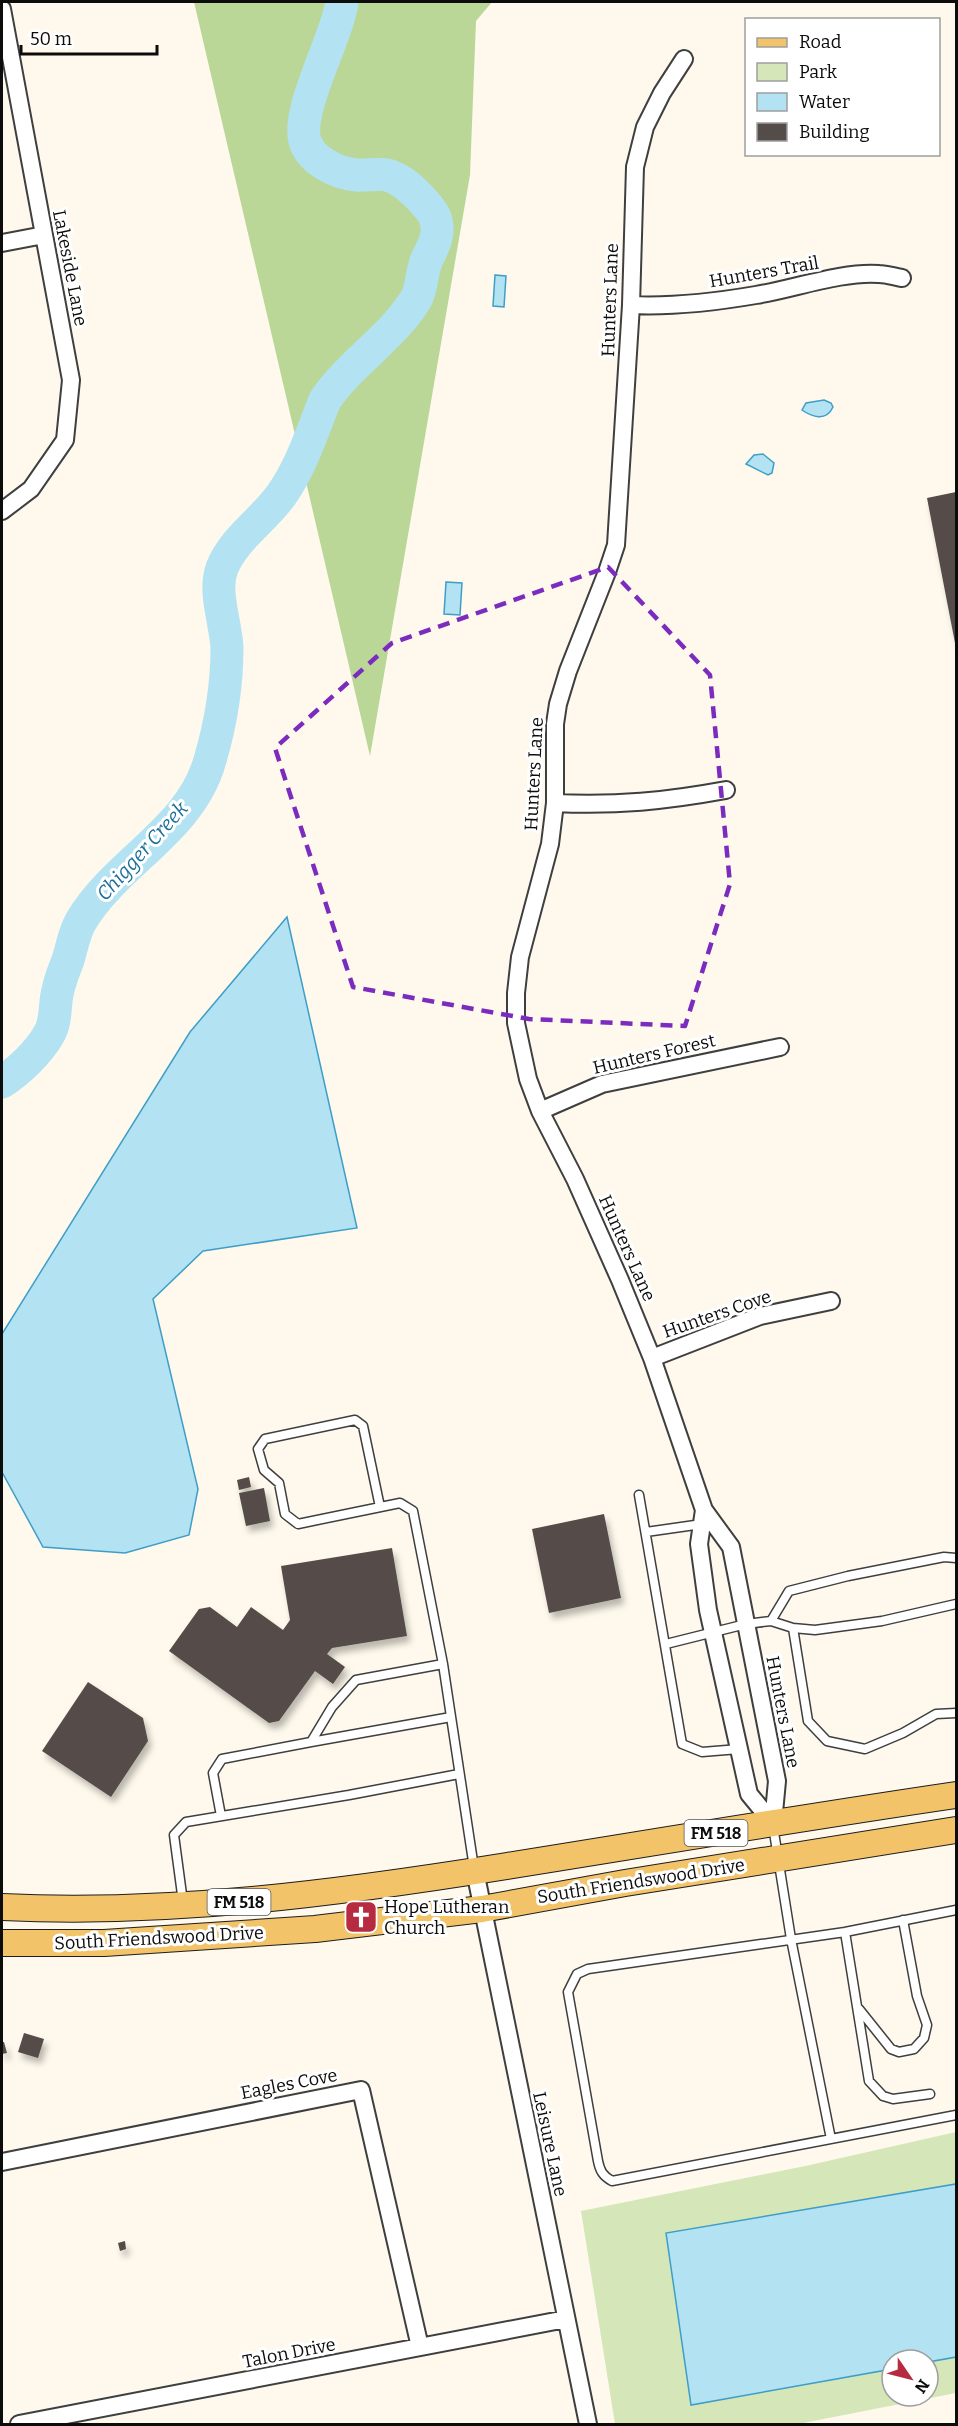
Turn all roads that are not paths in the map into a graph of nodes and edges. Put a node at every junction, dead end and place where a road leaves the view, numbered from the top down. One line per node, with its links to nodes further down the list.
1 (2, 9): 3 (street, Lakeside Lane)
2 (684, 59): 6 (street, Hunters Lane)
3 (44, 235): 4 (street); 7 (street, Lakeside Lane)
4 (2, 243)
5 (902, 278): 6 (street, Hunters Trail)
6 (631, 305): 9 (street, Hunters Lane)
7 (2, 511)
8 (726, 790): 9 (street)
9 (555, 803): 11 (street, Hunters Lane)
10 (780, 1047): 11 (street, Hunters Forest)
11 (540, 1112): 13 (street, Hunters Lane)
12 (831, 1301): 13 (street, Hunters Cove)
13 (652, 1358): 16 (street, Hunters Lane)
14 (639, 1495): 17 (lane)
15 (380, 1507): 15 (lane); 25 (lane)
16 (703, 1517): 17 (lane); 21 (street, Hunters Lane); 23 (street, Hunters Lane)
17 (646, 1533): 24 (lane)
18 (957, 1558): 20 (lane)
19 (957, 1604): 22 (lane)
20 (771, 1621): 21 (lane); 22 (lane)
21 (746, 1624): 23 (lane); 33 (street, Hunters Lane)
22 (793, 1628): 26 (lane)
23 (713, 1633): 24 (lane); 29 (street, Hunters Lane)
24 (666, 1644): 29 (lane)
25 (443, 1664): 27 (lane); 28 (lane)
26 (957, 1713)
27 (451, 1717): 28 (lane); 30 (lane)
28 (311, 1742): 32 (lane)
29 (739, 1749): 33 (street, Hunters Lane)
30 (459, 1774): 32 (lane); 36 (lane)
31 (957, 1795): 33 (main road, South Friendswood Drive / FM 518)
32 (220, 1816): 37 (lane)
33 (773, 1822): 35 (lane); 36 (main road, South Friendswood Drive / FM 518)
34 (957, 1830): 35 (main road, South Friendswood Drive / FM 518)
35 (777, 1858): 39 (main road, South Friendswood Drive / FM 518); 43 (lane)
36 (475, 1871): 37 (main road, South Friendswood Drive / FM 518); 39 (street, Leisure Lane)
37 (183, 1906): 38 (main road, South Friendswood Drive / FM 518)
38 (2, 1907)
39 (482, 1909): 44 (main road, South Friendswood Drive / FM 518); 50 (street, Leisure Lane)
40 (957, 1910): 41 (lane)
41 (903, 1920): 42 (lane); 45 (lane)
42 (845, 1932): 43 (lane); 45 (lane)
43 (791, 1939): 48 (lane); 48 (lane)
44 (2, 1943)
45 (859, 2009): 46 (lane)
46 (930, 2094)
47 (957, 2115): 48 (lane)
48 (831, 2139)
49 (2, 2162): 51 (street, Eagles Cove)
50 (566, 2319): 51 (street, Talon Drive); 53 (street, Leisure Lane)
51 (420, 2347): 52 (street, Talon Drive)
52 (19, 2424)
53 (588, 2424)

